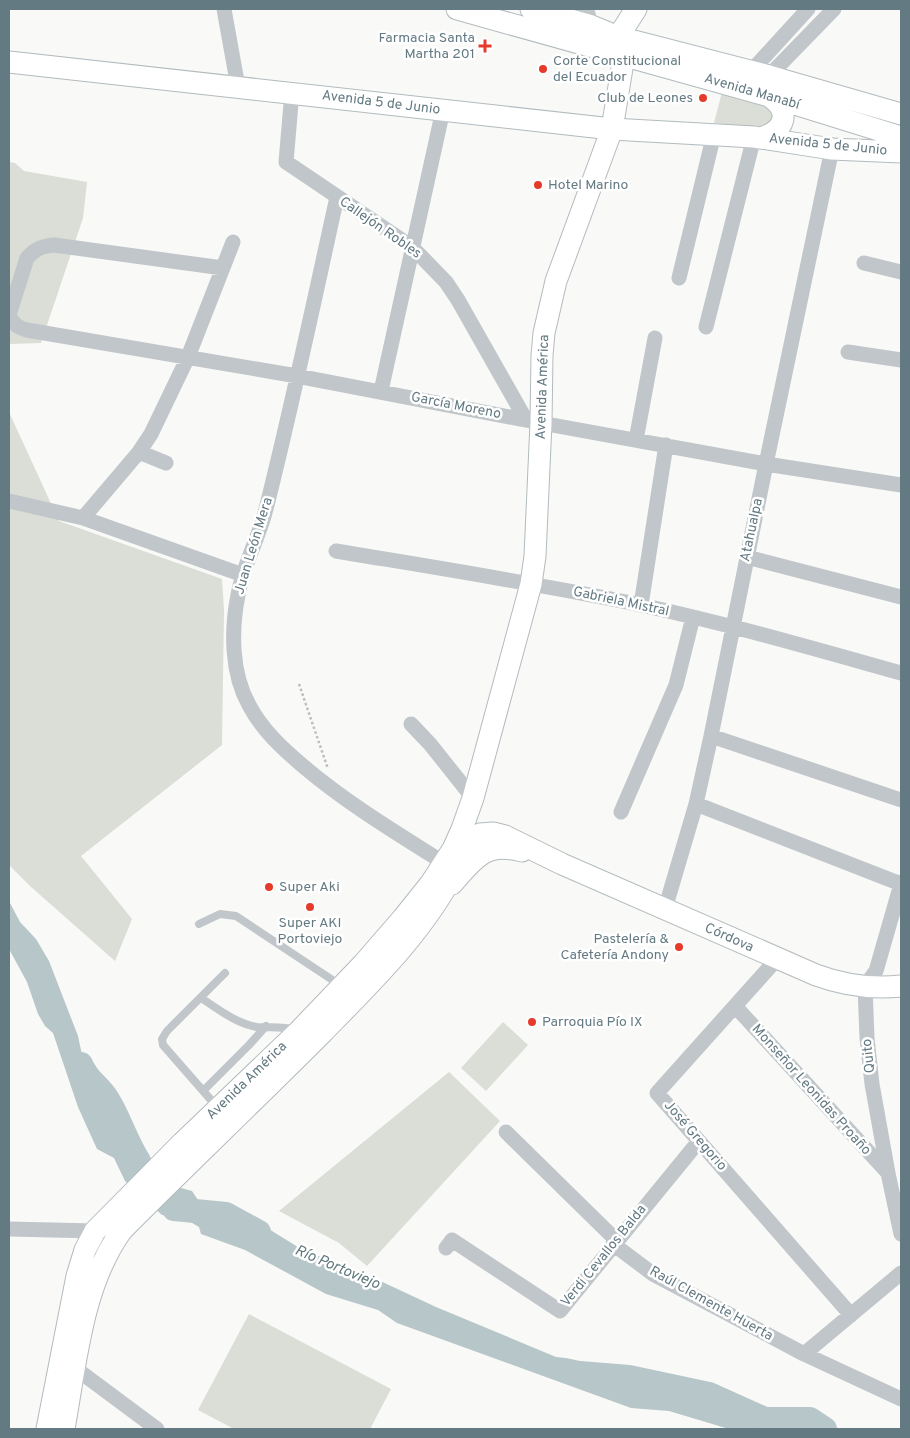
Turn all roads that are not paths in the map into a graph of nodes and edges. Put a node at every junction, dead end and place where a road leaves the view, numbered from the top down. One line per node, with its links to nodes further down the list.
1 (224, 9): 11 (street)
2 (457, 9): 8 (street, Avenida Manabí)
3 (531, 9): 7 (street, Avenida Manabí)
4 (636, 9): 8 (street, Avenida América)
5 (808, 9): 10 (street)
6 (834, 9): 10 (street)
7 (577, 15): 8 (street, Avenida Manabí)
8 (621, 46): 10 (street, Avenida Manabí); 15 (street, Avenida América)
9 (9, 62): 11 (street, Avenida 5 de Junio)
10 (755, 85): 14 (street, Avenida Manabí); 17 (street); 18 (street, Avenida Manabí)
11 (238, 87): 12 (street, Avenida 5 de Junio)
12 (292, 92): 13 (street, Avenida 5 de Junio); 20 (street, Callejón Robles)
13 (442, 110): 15 (street, Avenida 5 de Junio); 22 (street)
14 (901, 114)
15 (612, 129): 16 (street, Avenida 5 de Junio); 34 (street, Avenida América)
16 (714, 134): 17 (street, Avenida 5 de Junio); 26 (street)
17 (759, 137): 18 (street, Avenida 5 de Junio); 19 (street, Avenida 5 de Junio); 27 (street)
18 (900, 140): 19 (street, Avenida 5 de Junio)
19 (832, 149): 39 (street, Atahualpa)
20 (338, 197): 22 (street, Callejón Robles); 32 (street, Juan León Mera)
21 (233, 242): 24 (street)
22 (412, 247): 33 (street); 34 (street, Callejón Robles)
23 (864, 263): 25 (street)
24 (223, 268): 30 (street); 30 (street, García Moreno)
25 (901, 272)
26 (679, 278)
27 (706, 327)
28 (655, 338): 35 (street)
29 (848, 352): 31 (street)
30 (188, 357): 32 (street, García Moreno); 37 (street)
31 (901, 360)
32 (297, 376): 33 (street, García Moreno); 45 (street, Juan León Mera)
33 (381, 392): 34 (street, García Moreno)
34 (534, 422): 35 (street, García Moreno); 46 (street, Avenida América)
35 (636, 440): 36 (street, García Moreno)
36 (666, 445): 39 (street, García Moreno); 48 (street)
37 (139, 452): 38 (street); 42 (street)
38 (166, 463)
39 (766, 464): 40 (street, García Moreno); 44 (street, Atahualpa)
40 (901, 485)
41 (9, 501): 42 (street)
42 (84, 518): 45 (street)
43 (336, 551): 46 (street, Gabriela Mistral)
44 (747, 557): 47 (street); 50 (street, Atahualpa)
45 (243, 575): 60 (street, Juan León Mera)
46 (531, 584): 48 (street, Gabriela Mistral); 54 (street, Avenida América)
47 (901, 597)
48 (641, 605): 49 (street, Gabriela Mistral)
49 (693, 617): 50 (street, Gabriela Mistral); 57 (street)
50 (732, 627): 51 (street, Gabriela Mistral); 53 (street, Atahualpa)
51 (901, 673)
52 (411, 724): 54 (street)
53 (711, 736): 55 (street); 56 (street, Atahualpa)
54 (476, 796): 58 (street, Avenida América); 59 (street); 60 (street, Avenida América)
55 (901, 800)
56 (696, 804): 62 (street); 64 (street, Atahualpa)
57 (621, 812)
58 (468, 839): 59 (street, Córdova); 60 (street); 63 (street, Avenida América)
59 (526, 846): 61 (street, Córdova)
60 (444, 863): 69 (street, Avenida América)
61 (562, 864): 63 (street, Córdova); 64 (street, Córdova)
62 (901, 883): 68 (street, Quito)
63 (431, 909): 76 (street, Avenida América)
64 (665, 909): 66 (street, Córdova)
65 (199, 924): 69 (lane)
66 (777, 959): 68 (street, Córdova); 72 (street, José Gregorio)
67 (225, 973): 71 (lane)
68 (868, 982): 70 (street, Córdova); 79 (street, Quito)
69 (342, 986): 74 (street, Avenida América)
70 (901, 986)
71 (201, 998): 73 (lane); 75 (lane)
72 (735, 1006): 78 (street, José Gregorio); 79 (street, Monseñor Leonidas Proaño)
73 (266, 1026): 74 (lane); 75 (lane)
74 (299, 1031): 76 (street, Avenida América)
75 (204, 1090): 76 (lane)
76 (224, 1115): 80 (street, Avenida América)
77 (506, 1132): 83 (street, Raúl Clemente Huerta)
78 (699, 1141): 83 (street, Verdi Cevallos Balda); 86 (street, José Gregorio)
79 (888, 1173): 82 (street, Quito)
80 (107, 1227): 81 (street); 88 (street, Avenida América); 90 (street, Avenida América)
81 (9, 1229)
82 (901, 1234)
83 (614, 1242): 84 (street, Verdi Cevallos Balda); 87 (street, Raúl Clemente Huerta)
84 (446, 1248)
85 (901, 1273): 86 (street)
86 (851, 1315): 87 (street)
87 (804, 1354): 89 (street, Raúl Clemente Huerta)
88 (75, 1368): 91 (street, Avenida América); 92 (street)
89 (901, 1399)
90 (48, 1429)
91 (64, 1429)
92 (157, 1429)

